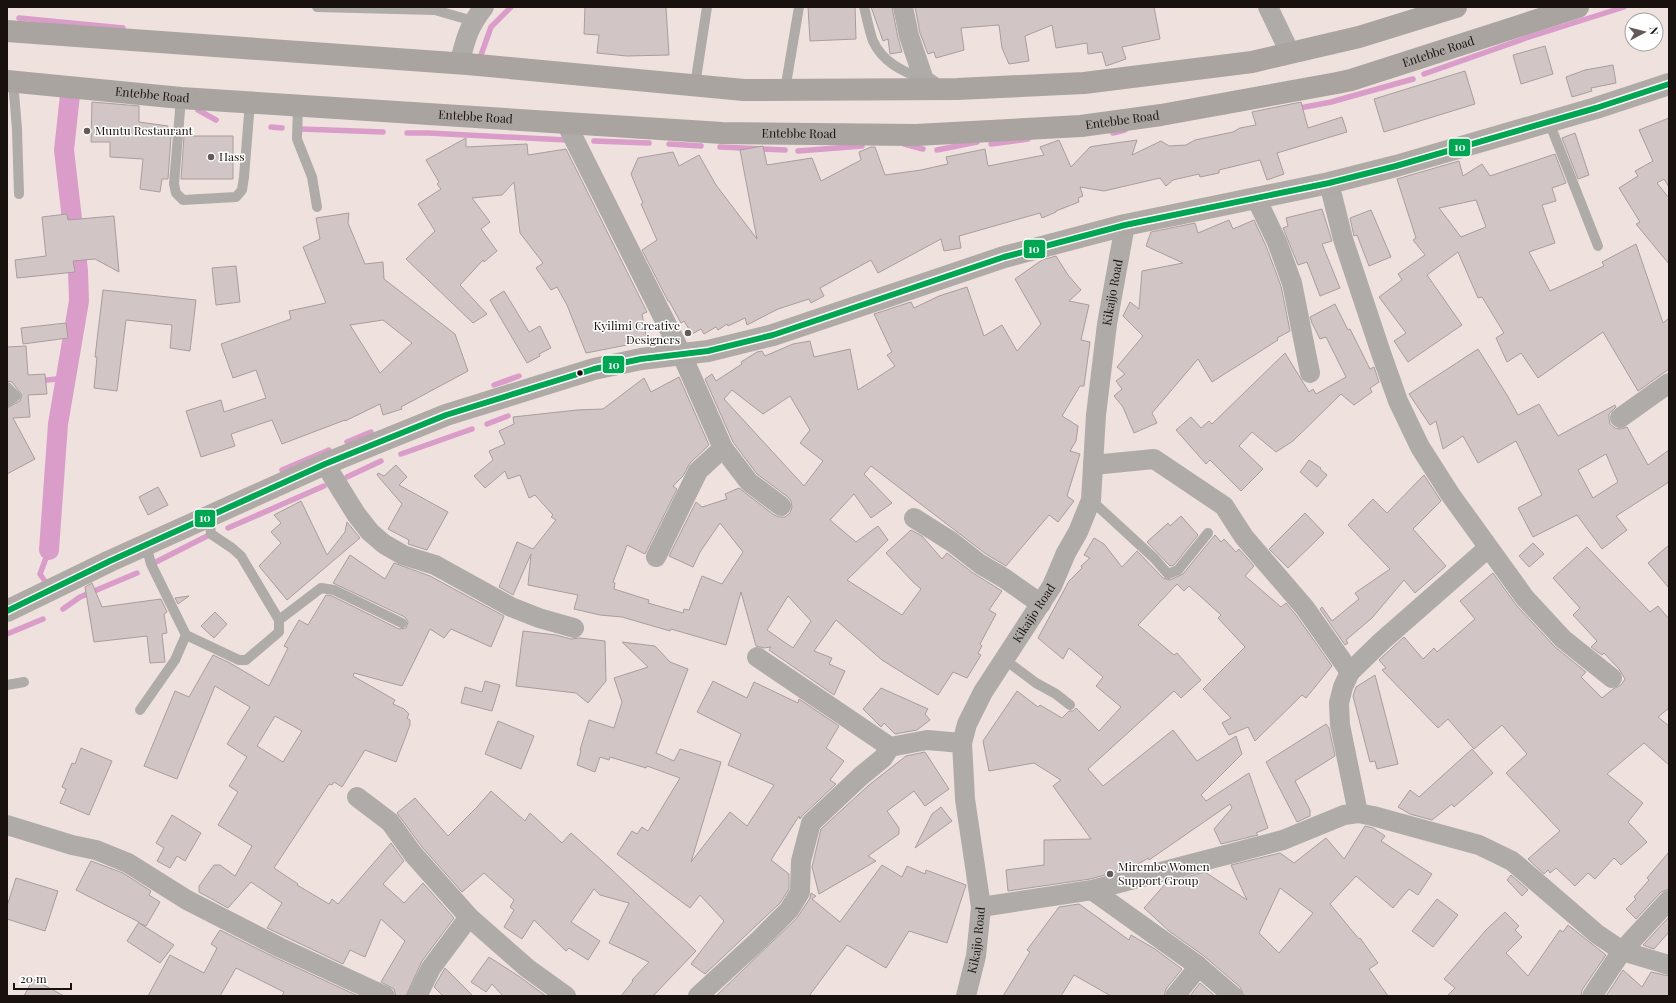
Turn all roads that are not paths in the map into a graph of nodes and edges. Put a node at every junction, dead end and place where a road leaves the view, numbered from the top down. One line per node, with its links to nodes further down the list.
1 (317, 7): 9 (lane)
2 (707, 7): 16 (lane)
3 (799, 7): 18 (lane)
4 (864, 7): 17 (lane)
5 (903, 7): 17 (street)
6 (1268, 7): 12 (street)
7 (1456, 7): 12 (main road)
8 (1578, 7): 23 (main road, Entebbe Road)
9 (435, 8): 10 (lane)
10 (478, 14): 13 (street)
11 (7, 31): 13 (main road)
12 (1290, 53): 17 (main road)
13 (467, 64): 16 (main road)
14 (10, 81): 19 (main road, Entebbe Road); 25 (lane)
15 (1669, 84): 22 (street)
16 (695, 85): 18 (main road)
17 (931, 85): 18 (main road)
18 (785, 90)
19 (181, 98): 20 (main road, Entebbe Road); 20 (lane)
20 (250, 102): 21 (main road, Entebbe Road)
21 (298, 105): 23 (main road, Entebbe Road); 27 (lane)
22 (1549, 122): 24 (street); 29 (lane)
23 (566, 123): 30 (street)
24 (1329, 183): 26 (street); 45 (street)
25 (18, 194)
26 (1256, 198): 28 (street); 31 (street)
27 (317, 207)
28 (1125, 225): 30 (street); 38 (street, Kikajjo Road)
29 (1598, 246)
30 (681, 353): 36 (street); 37 (street)
31 (1310, 373)
32 (1669, 383): 35 (street)
33 (7, 387): 34 (lane)
34 (7, 402)
35 (1620, 418)
36 (723, 448): 40 (street); 46 (street)
37 (325, 464): 41 (street); 51 (street)
38 (1093, 465): 39 (street, Kikajjo Road); 55 (street)
39 (1091, 500): 43 (lane); 47 (street, Kikajjo Road)
40 (781, 506)
41 (209, 516): 44 (street); 49 (lane)
42 (914, 518): 47 (street)
43 (1208, 533)
44 (146, 544): 48 (street); 52 (lane)
45 (1488, 548): 55 (street); 56 (street)
46 (656, 557)
47 (1041, 604): 54 (street, Kikajjo Road)
48 (7, 611)
49 (279, 620): 50 (lane); 52 (lane)
50 (402, 623)
51 (574, 628)
52 (186, 635): 60 (lane)
53 (757, 657): 62 (street)
54 (1004, 659): 59 (lane); 61 (street, Kikajjo Road)
55 (1350, 672): 64 (street)
56 (1612, 678)
57 (24, 682): 58 (lane)
58 (7, 685)
59 (1070, 705)
60 (140, 710)
61 (962, 743): 62 (street); 68 (street, Kikajjo Road)
62 (890, 747): 76 (street)
63 (356, 797): 69 (street)
64 (1358, 813): 66 (street); 70 (street)
65 (7, 825): 73 (street)
66 (1092, 890): 68 (street); 71 (street)
67 (1669, 900): 70 (street)
68 (981, 907): 77 (street, Kikajjo Road)
69 (469, 917): 74 (street); 75 (street)
70 (1622, 951): 72 (street); 80 (street)
71 (1197, 965): 78 (street); 79 (street)
72 (1669, 965)
73 (385, 996)
74 (417, 996)
75 (566, 996)
76 (698, 996)
77 (966, 996)
78 (1175, 996)
79 (1233, 996)
80 (1592, 996)

